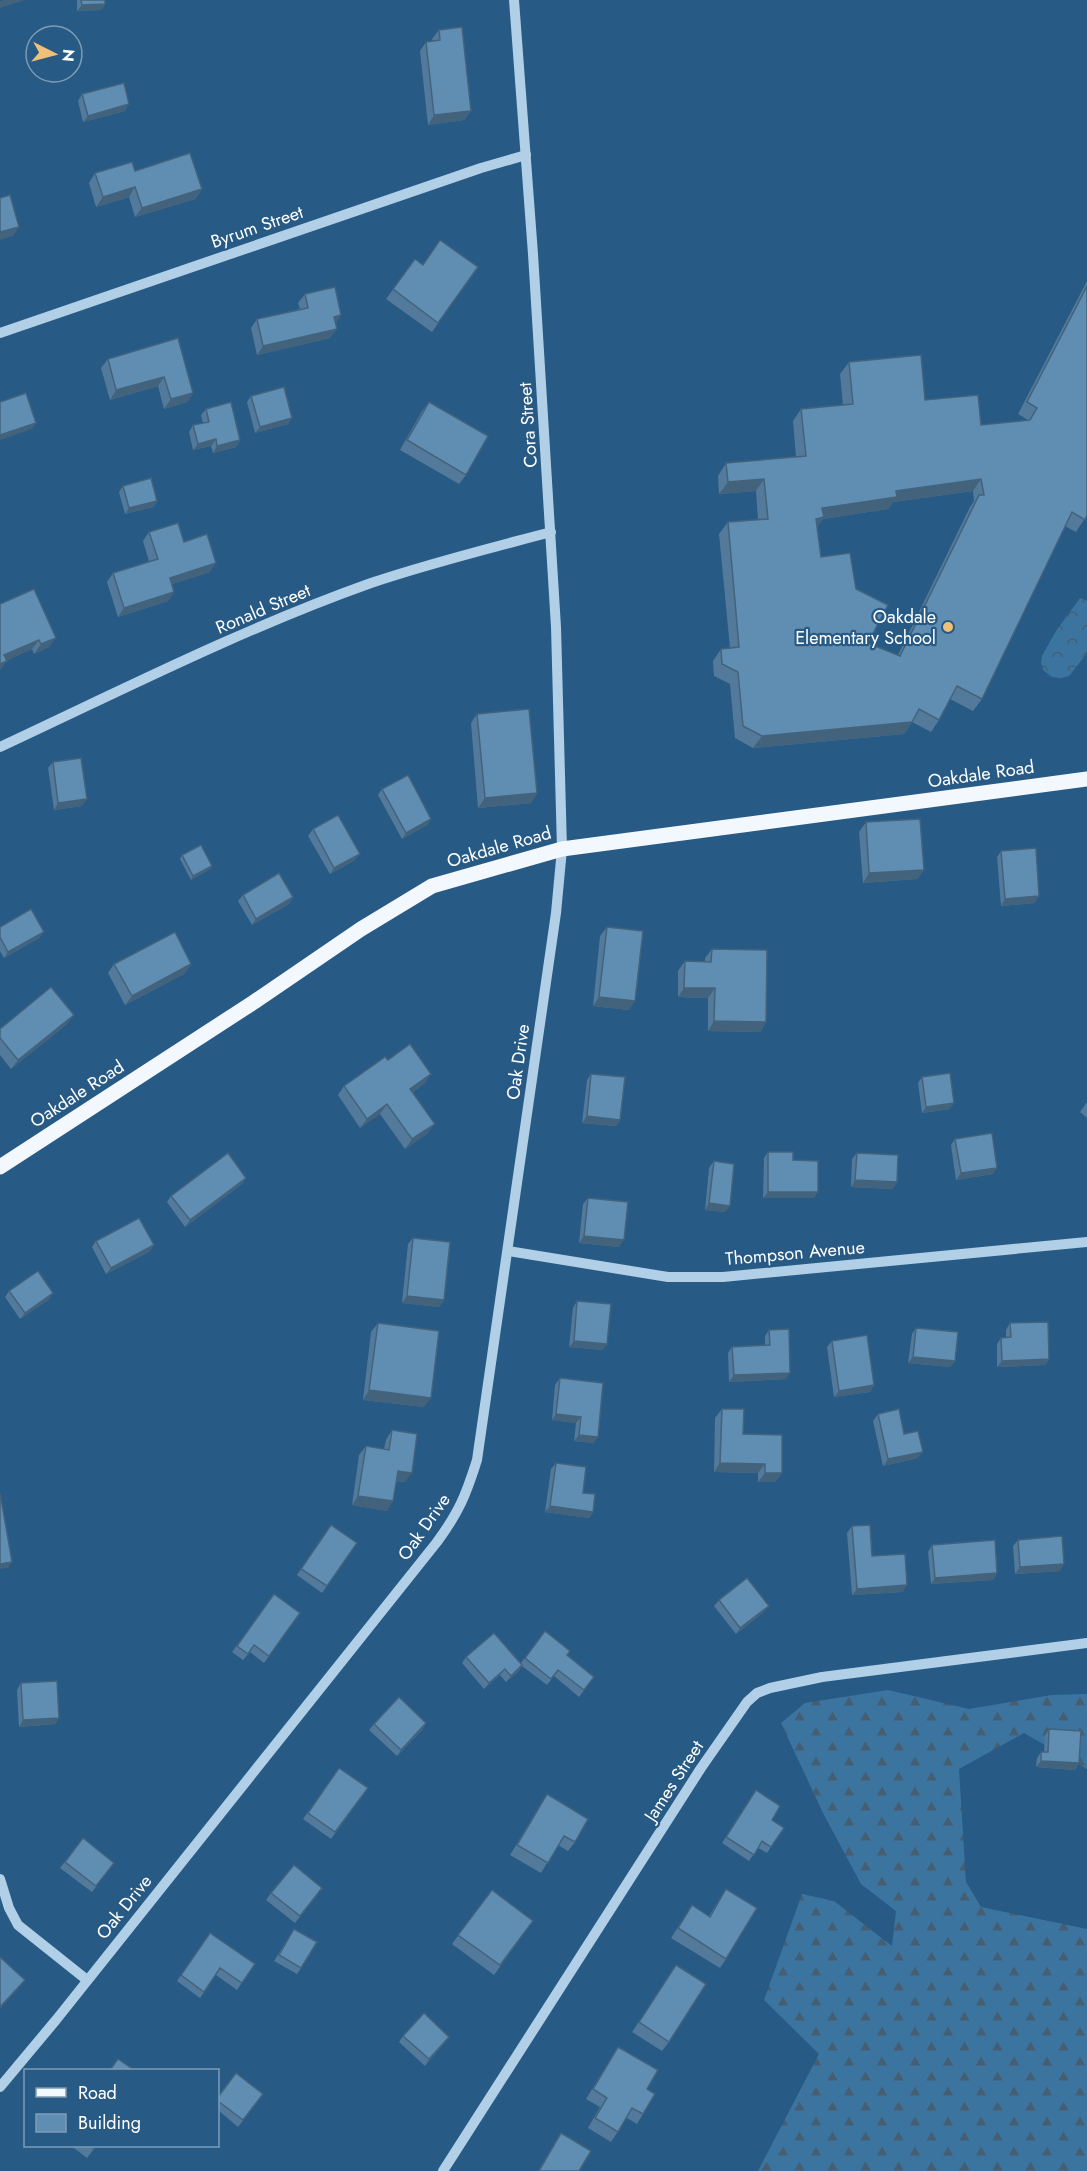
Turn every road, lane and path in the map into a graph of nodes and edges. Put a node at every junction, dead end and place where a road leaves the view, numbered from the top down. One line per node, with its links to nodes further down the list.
1 (514, 0): 2 (street, Cora Street)
2 (526, 155): 3 (street, Byrum Street); 4 (street, Cora Street)
3 (0, 333)
4 (551, 532): 5 (street, Ronald Street); 7 (street, Cora Street)
5 (0, 747)
6 (1087, 779): 7 (main road, Oakdale Road)
7 (562, 849): 8 (main road, Oakdale Road); 10 (street, Oak Drive)
8 (0, 1167)
9 (1087, 1242): 10 (street, Thompson Avenue)
10 (508, 1251): 13 (street, Oak Drive)
11 (1087, 1643): 15 (street, James Street)
12 (0, 1879): 13 (street)
13 (87, 1980): 14 (street, Oak Drive)
14 (0, 2087)
15 (443, 2171)

